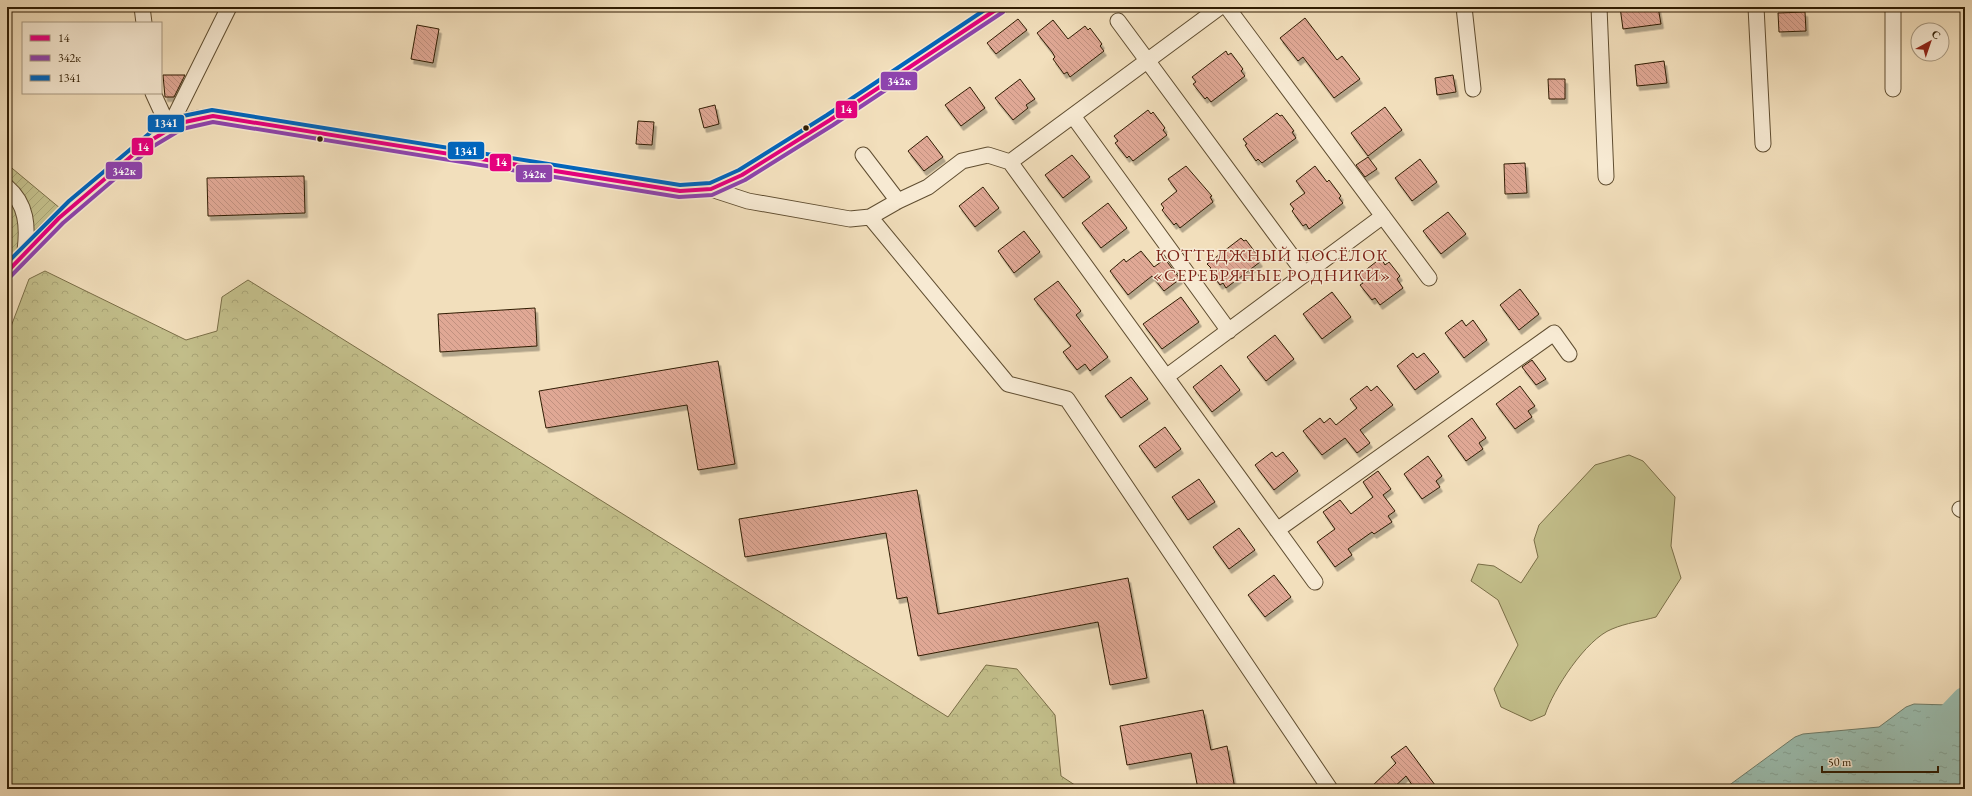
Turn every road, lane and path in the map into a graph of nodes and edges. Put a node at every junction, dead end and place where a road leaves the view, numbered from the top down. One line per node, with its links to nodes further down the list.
1 (142, 7): 11 (street)
2 (229, 7): 17 (street)
3 (1000, 7): 23 (street)
4 (1220, 7): 12 (street)
5 (1227, 7): 25 (street)
6 (1464, 7): 13 (street)
7 (1599, 7): 21 (street)
8 (1756, 7): 18 (street)
9 (1893, 7): 14 (street)
10 (1118, 21): 12 (street)
11 (144, 22)
12 (1148, 60): 16 (street); 29 (street)
13 (1473, 89)
14 (1893, 89)
15 (153, 94): 17 (street)
16 (1073, 116): 20 (street); 31 (street)
17 (169, 128): 23 (street); 27 (street)
18 (1763, 144)
19 (863, 156): 24 (street)
20 (1010, 162): 24 (street); 33 (street)
21 (1606, 177)
22 (7, 187): 27 (street)
23 (711, 189): 26 (street)
24 (898, 201): 26 (street)
25 (1383, 216): 29 (street); 30 (street)
26 (870, 217): 36 (street)
27 (25, 251): 28 (street)
28 (7, 272)
29 (1305, 274): 31 (street)
30 (1429, 278)
31 (1229, 331): 33 (street)
32 (1569, 354): 34 (street)
33 (1166, 378): 34 (street)
34 (1277, 530): 35 (street)
35 (1314, 582)
36 (1330, 789)

